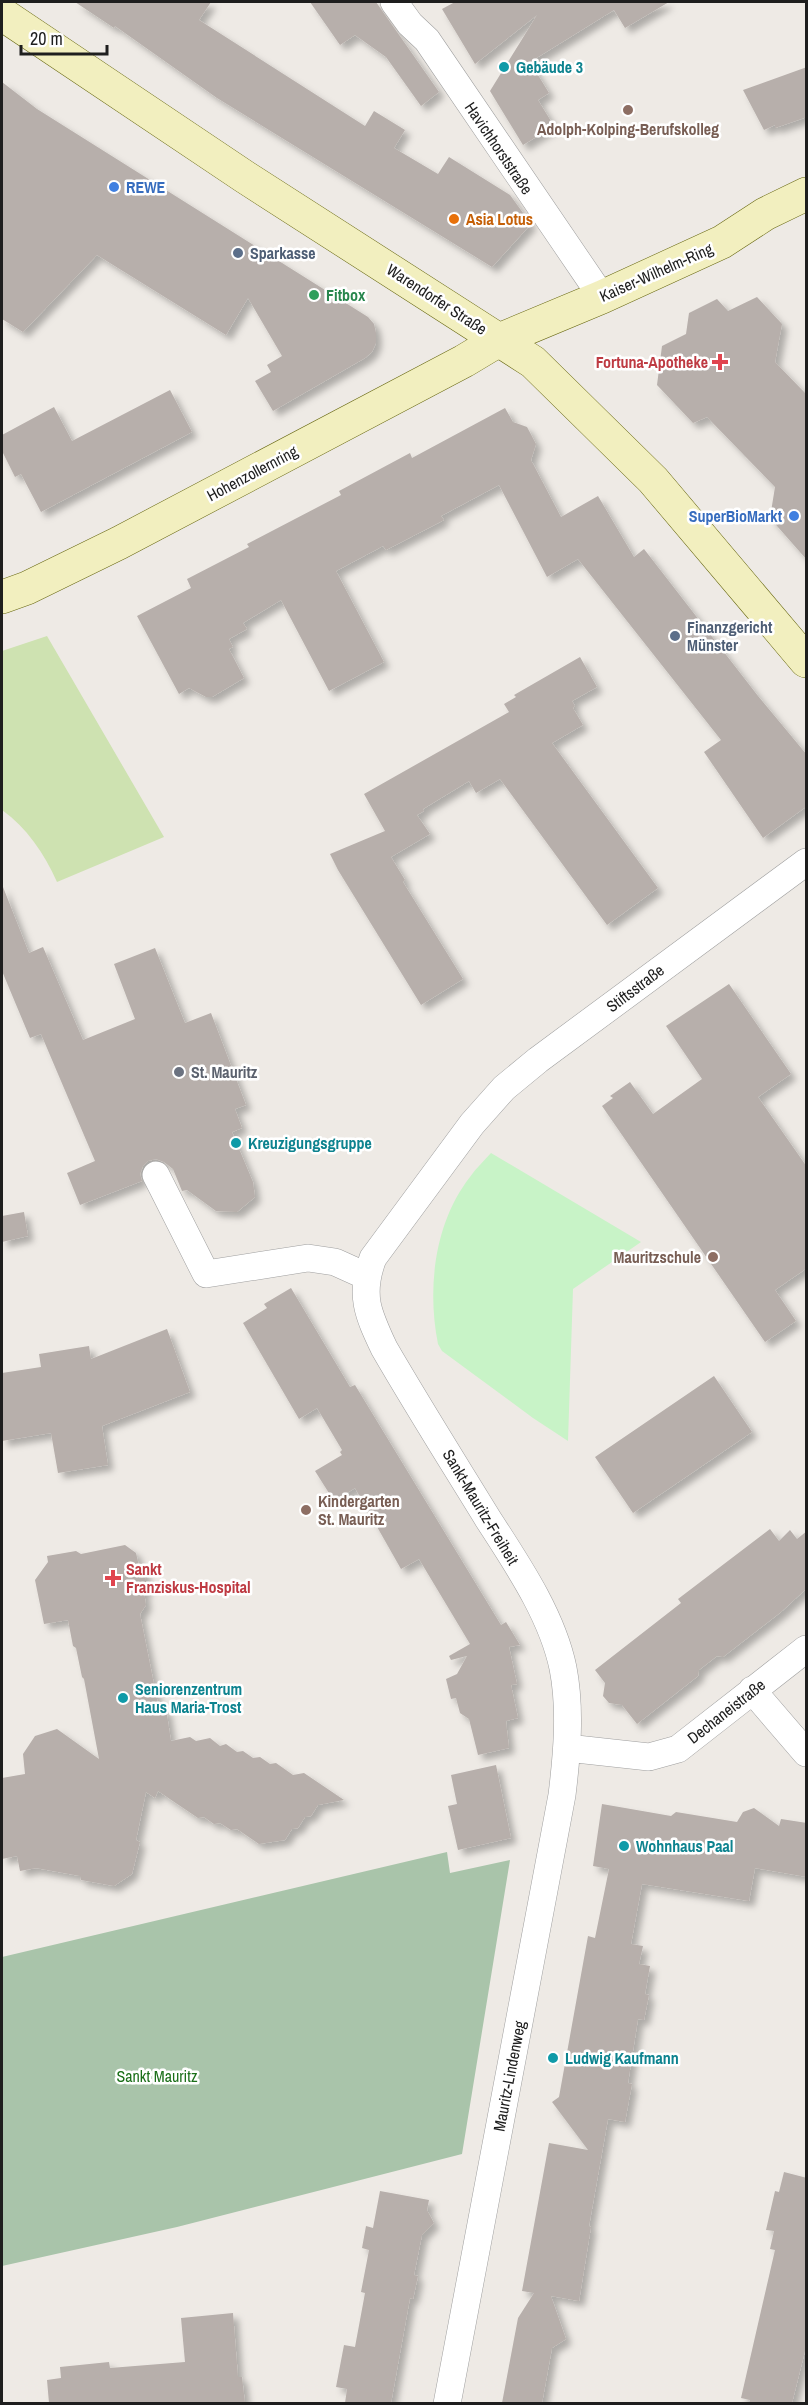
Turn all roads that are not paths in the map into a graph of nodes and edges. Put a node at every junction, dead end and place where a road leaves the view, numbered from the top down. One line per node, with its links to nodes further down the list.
1 (394, 2): 4 (street, Havichhorststraße)
2 (2, 14): 5 (main road, Warendorfer Straße)
3 (807, 194): 4 (main road, Kaiser-Wilhelm-Ring)
4 (602, 297): 5 (main road, Kaiser-Wilhelm-Ring)
5 (499, 340): 6 (main road, Hohenzollernring); 7 (main road, Warendorfer Straße)
6 (2, 597)
7 (807, 661)
8 (807, 862): 9 (street, Stiftsstraße)
9 (472, 1124): 11 (street, Sankt-Mauritz-Freiheit)
10 (156, 1175): 11 (street)
11 (366, 1276): 14 (street, Sankt-Mauritz-Freiheit)
12 (807, 1649): 13 (street, Dechaneistraße)
13 (752, 1690): 14 (street, Dechaneistraße); 15 (street)
14 (567, 1748): 16 (street, Mauritz-Lindenweg)
15 (807, 1753)
16 (447, 2403)

